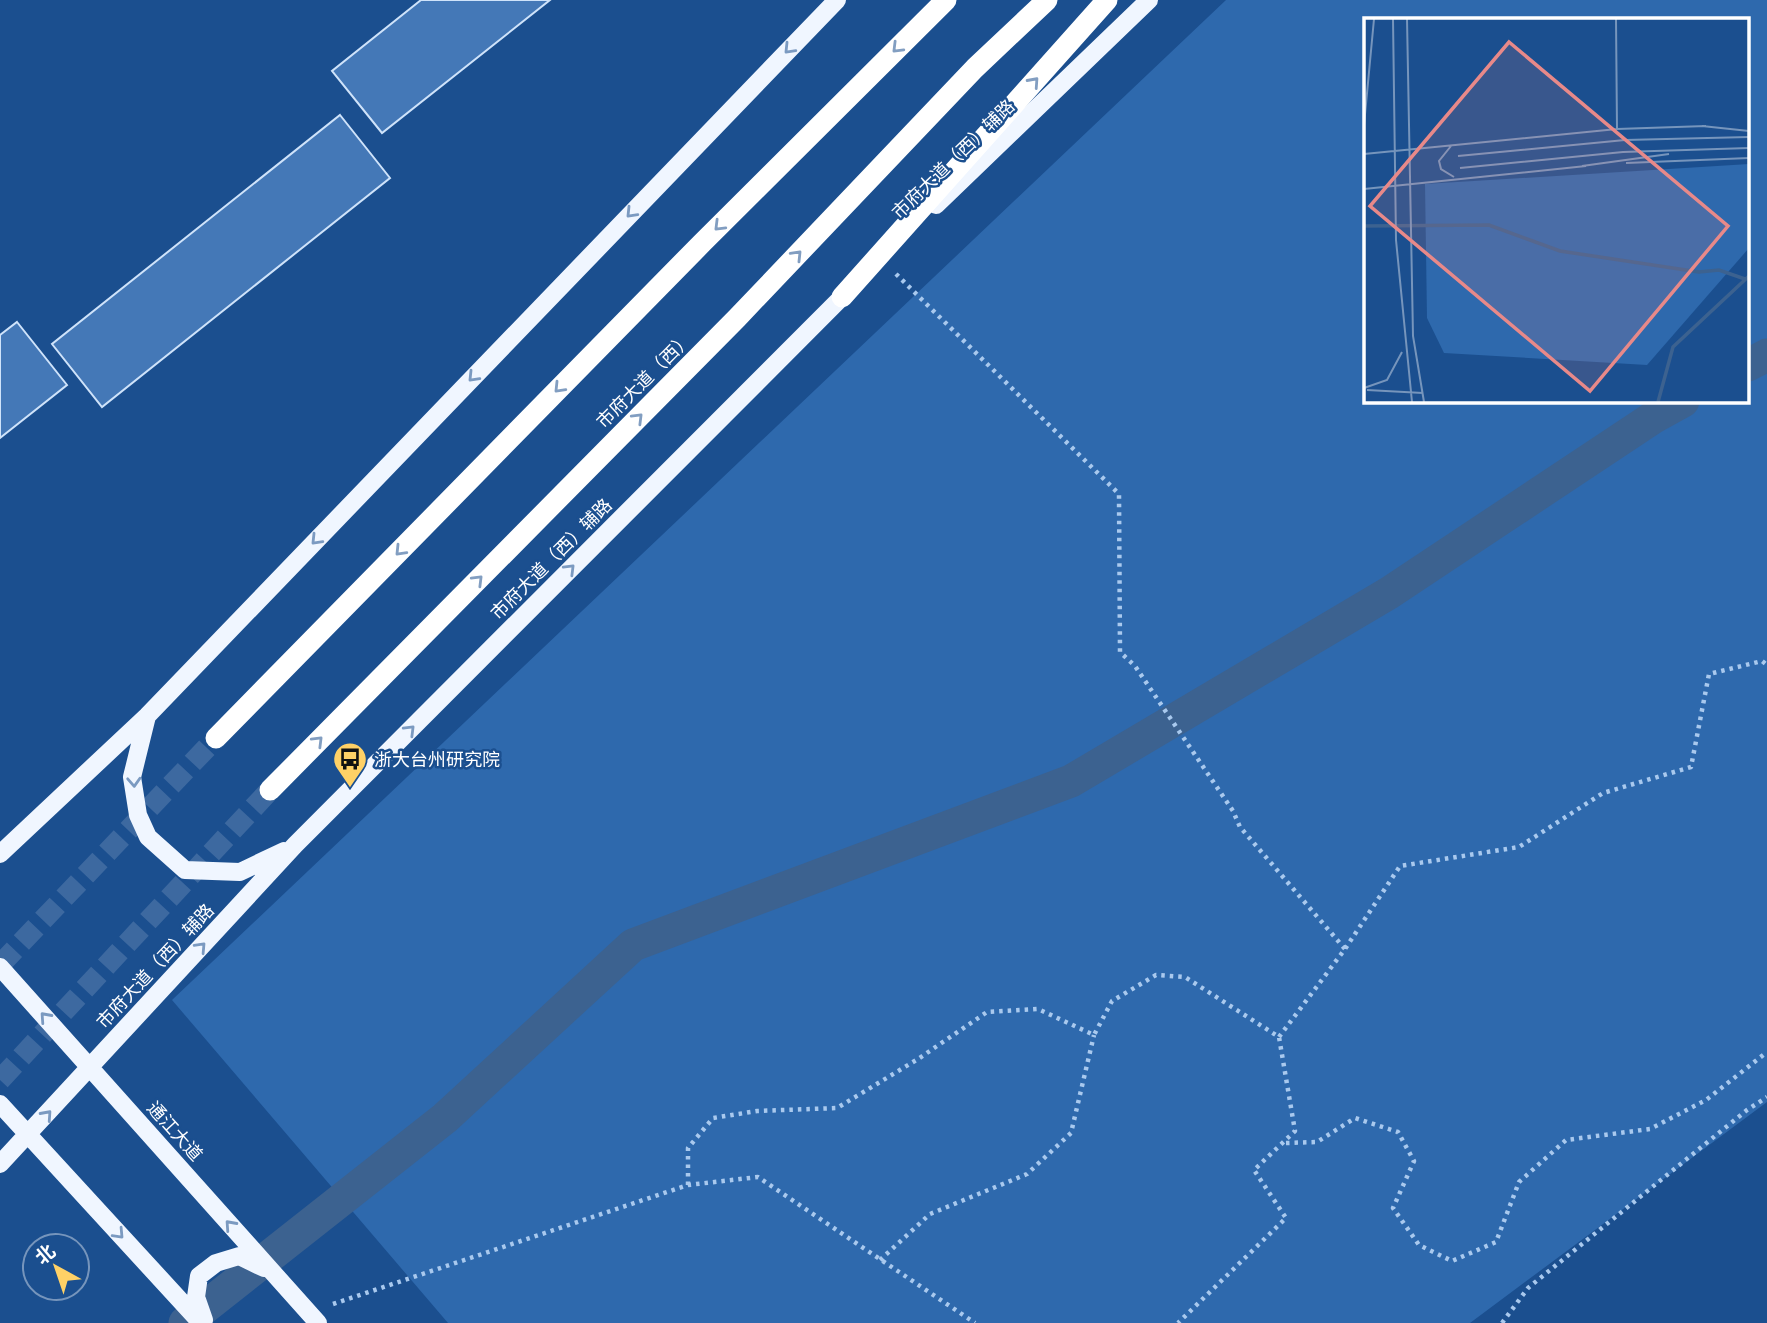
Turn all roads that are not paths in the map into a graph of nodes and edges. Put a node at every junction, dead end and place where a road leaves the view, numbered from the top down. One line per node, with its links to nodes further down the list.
1 (837, 0): 7 (main road, one-way to 7)
2 (946, 0): 8 (highway, one-way to 8)
3 (1047, 0): 9 (highway, 市府大道（西）, one-way to 3)
4 (1107, 0): 6 (highway, one-way to 4)
5 (1149, 0): 6 (main road, 市府大道（西）辅路)
6 (842, 297): 10 (main road, 市府大道（西）辅路, one-way to 6)
7 (147, 716): 10 (main road, one-way to 10); 11 (main road)
8 (216, 738)
9 (270, 790)
10 (295, 845): 13 (main road, 市府大道（西）辅路, one-way to 10)
11 (0, 854)
12 (0, 967): 13 (main road, 通江大道, one-way to 12)
13 (90, 1067): 15 (main road, 市府大道（西）辅路, one-way to 13); 17 (main road, 通江大道, one-way to 13)
14 (0, 1104): 15 (main road)
15 (29, 1135): 16 (main road, 市府大道（西）辅路); 19 (main road, one-way to 19)
16 (0, 1164)
17 (273, 1273): 18 (main road, 通江大道); 19 (main road)
18 (313, 1317)
19 (203, 1323)

